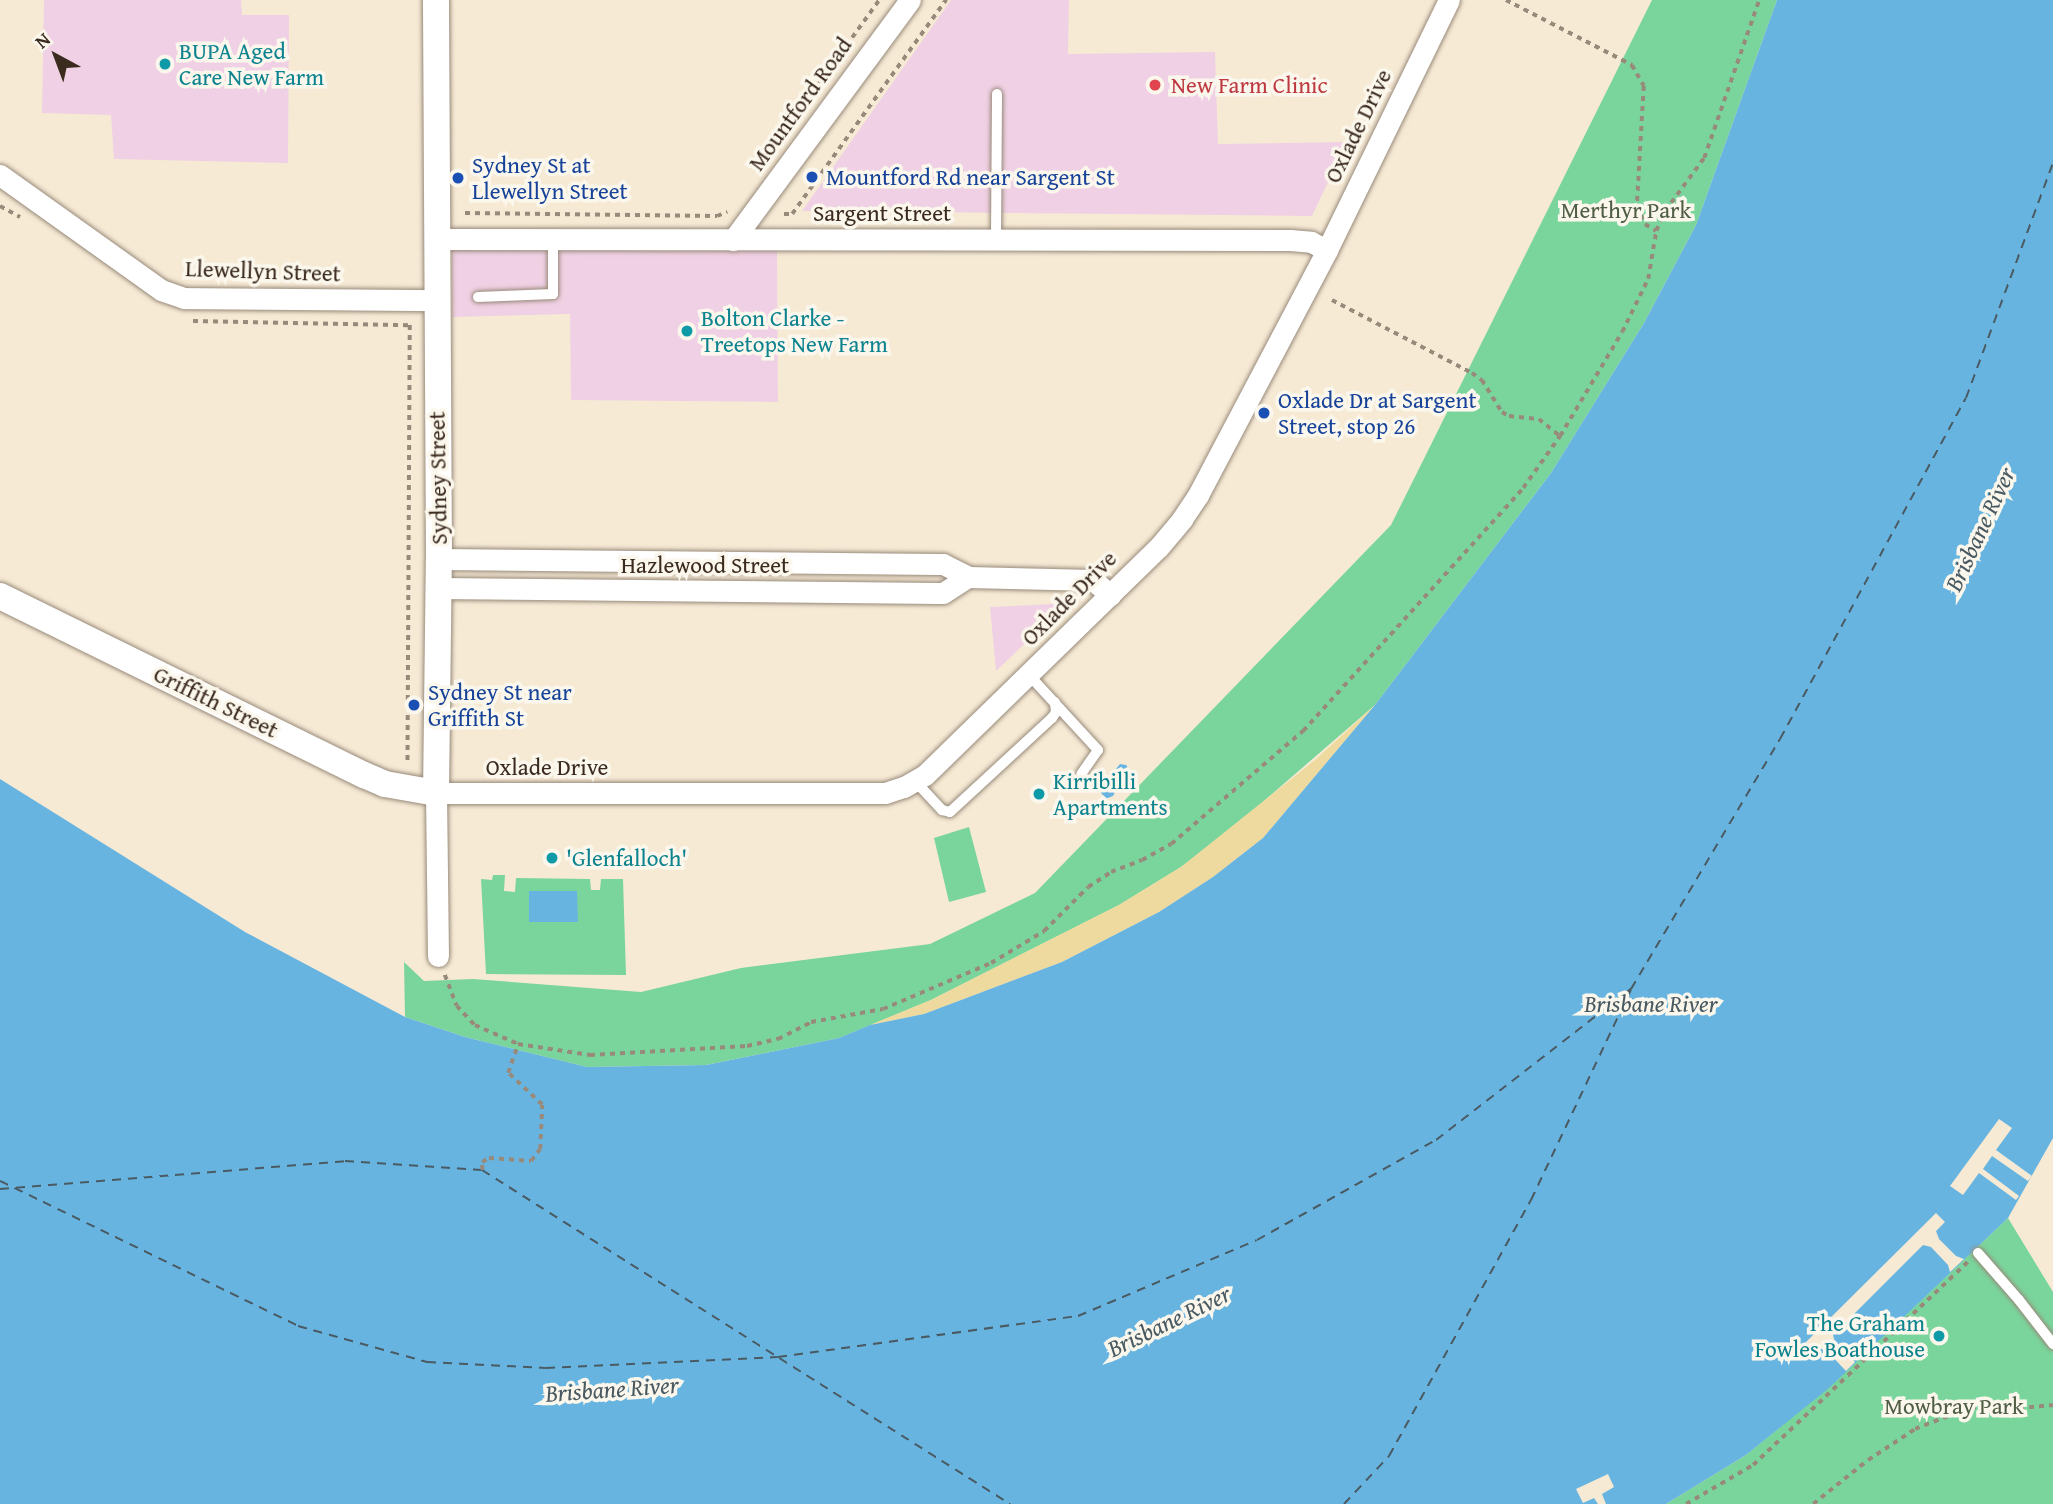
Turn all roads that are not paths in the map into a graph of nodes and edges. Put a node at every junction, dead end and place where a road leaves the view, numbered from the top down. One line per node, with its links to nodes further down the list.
1 (436, 0): 6 (street, Sydney Street)
2 (910, 0): 9 (street, Mountford Road)
3 (1448, 0): 10 (street, Oxlade Drive)
4 (997, 94): 8 (lane)
5 (0, 175): 12 (street, Llewellyn Street)
6 (436, 239): 7 (street, Sargent Street); 12 (street, Sydney Street)
7 (553, 239): 9 (street, Sargent Street); 11 (lane)
8 (996, 239): 9 (street, Sargent Street); 10 (street, Sargent Street)
9 (733, 240)
10 (1327, 250): 16 (street, Oxlade Drive)
11 (478, 297)
12 (436, 300): 13 (street, Sydney Street)
13 (439, 559): 14 (street, Hazlewood Street); 15 (street, Sydney Street)
14 (968, 577): 15 (street, Hazlewood Street); 16 (street, Hazlewood Street)
15 (438, 589): 22 (street, Sydney Street)
16 (1110, 595): 18 (street, Oxlade Drive)
17 (0, 596): 22 (street, Griffith Street)
18 (1029, 675): 19 (lane); 21 (street, Oxlade Drive)
19 (1055, 702): 20 (lane); 21 (lane)
20 (1081, 774)
21 (915, 781): 22 (street, Oxlade Drive)
22 (436, 793): 23 (street, Sydney Street)
23 (438, 957)
24 (1978, 1253): 25 (lane)
25 (2053, 1344)

